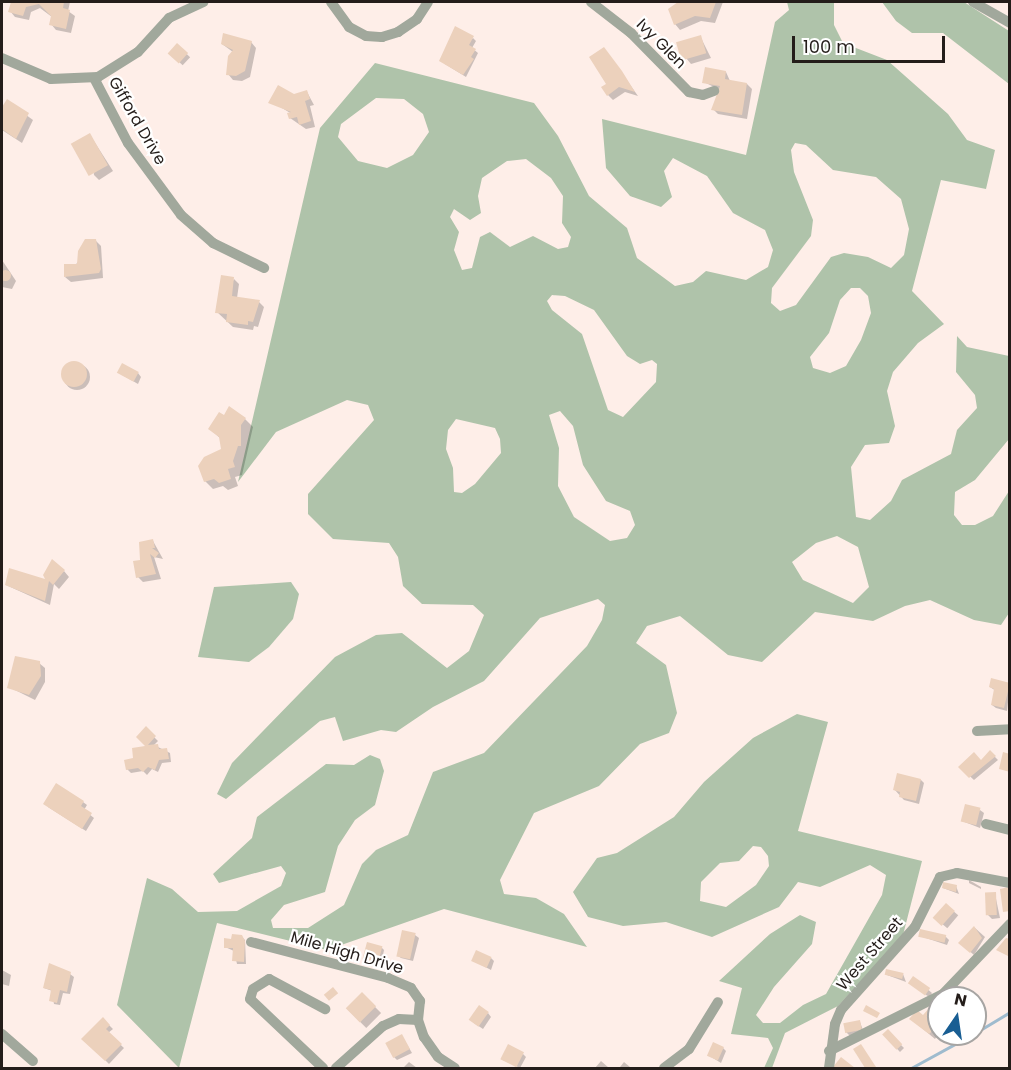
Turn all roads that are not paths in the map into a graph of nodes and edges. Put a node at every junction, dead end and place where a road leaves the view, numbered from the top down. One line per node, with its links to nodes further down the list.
1 (202, 2): 8 (street)
2 (331, 2): 3 (street)
3 (428, 2)
4 (591, 2): 9 (street, Ivy Glen)
5 (973, 2): 6 (street)
6 (1010, 23)
7 (2, 58): 8 (street)
8 (94, 78): 10 (street, Gifford Drive)
9 (714, 91)
10 (264, 268)
11 (1010, 729): 12 (street)
12 (977, 731)
13 (986, 824): 14 (street)
14 (1010, 830)
15 (1010, 883): 22 (street, West Street)
16 (1010, 924): 22 (street)
17 (251, 942): 20 (street, Mile High Drive)
18 (718, 1002): 27 (street)
19 (325, 1010): 24 (street)
20 (418, 1020): 25 (street); 26 (street, Mile High Drive)
21 (2, 1034): 23 (street)
22 (829, 1051): 28 (street, West Street)
23 (33, 1061)
24 (323, 1068)
25 (336, 1068)
26 (455, 1068)
27 (664, 1068)
28 (829, 1068)

